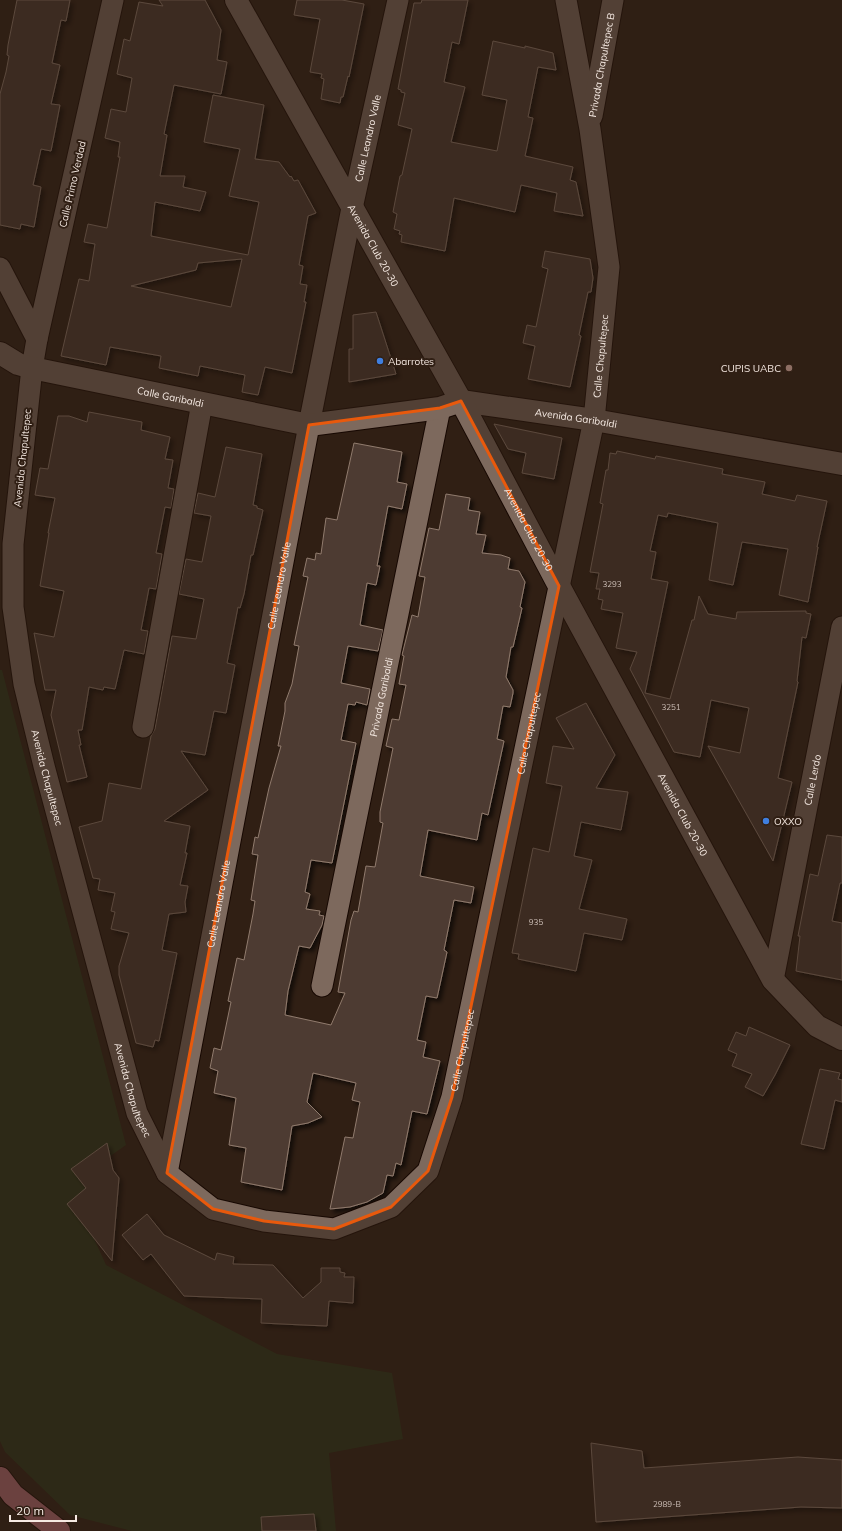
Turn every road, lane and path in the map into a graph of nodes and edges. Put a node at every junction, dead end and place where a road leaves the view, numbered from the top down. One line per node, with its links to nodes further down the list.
1 (113, 0): 9 (street, Calle Primo Verdad)
2 (236, 0): 7 (main road, Avenida Club 20-30)
3 (398, 0): 7 (street, Calle Leandro Valle)
4 (566, 0): 6 (street, Calle Chapultepec)
5 (613, 0): 6 (street, Privada Chapultepec B)
6 (590, 129): 15 (street, Calle Chapultepec)
7 (352, 208): 12 (main road, Avenida Club 20-30); 16 (street, Calle Leandro Valle)
8 (0, 268): 9 (street)
9 (37, 339): 11 (street, Calle Primo Verdad)
10 (0, 353): 11 (main road, Calle Garibaldi)
11 (32, 368): 13 (main road, Calle Garibaldi); 24 (street, Avenida Chapultepec)
12 (461, 401): 14 (main road, Avenida Garibaldi); 15 (main road, Avenida Garibaldi); 18 (main road, Avenida Club 20-30)
13 (202, 404): 16 (main road, Calle Garibaldi); 20 (street)
14 (440, 408): 16 (main road, Avenida Garibaldi); 22 (street, Privada Garibaldi)
15 (594, 420): 17 (main road, Avenida Garibaldi); 18 (street, Calle Chapultepec)
16 (309, 425): 24 (street, Calle Leandro Valle)
17 (842, 464)
18 (559, 586): 21 (main road, Avenida Club 20-30); 24 (street, Calle Chapultepec)
19 (842, 627): 21 (street, Calle Lerdo)
20 (143, 727)
21 (773, 980): 23 (main road, Avenida Club 20-30)
22 (322, 986)
23 (842, 1039)
24 (167, 1173)
25 (0, 1478): 26 (main road)
26 (59, 1531)

